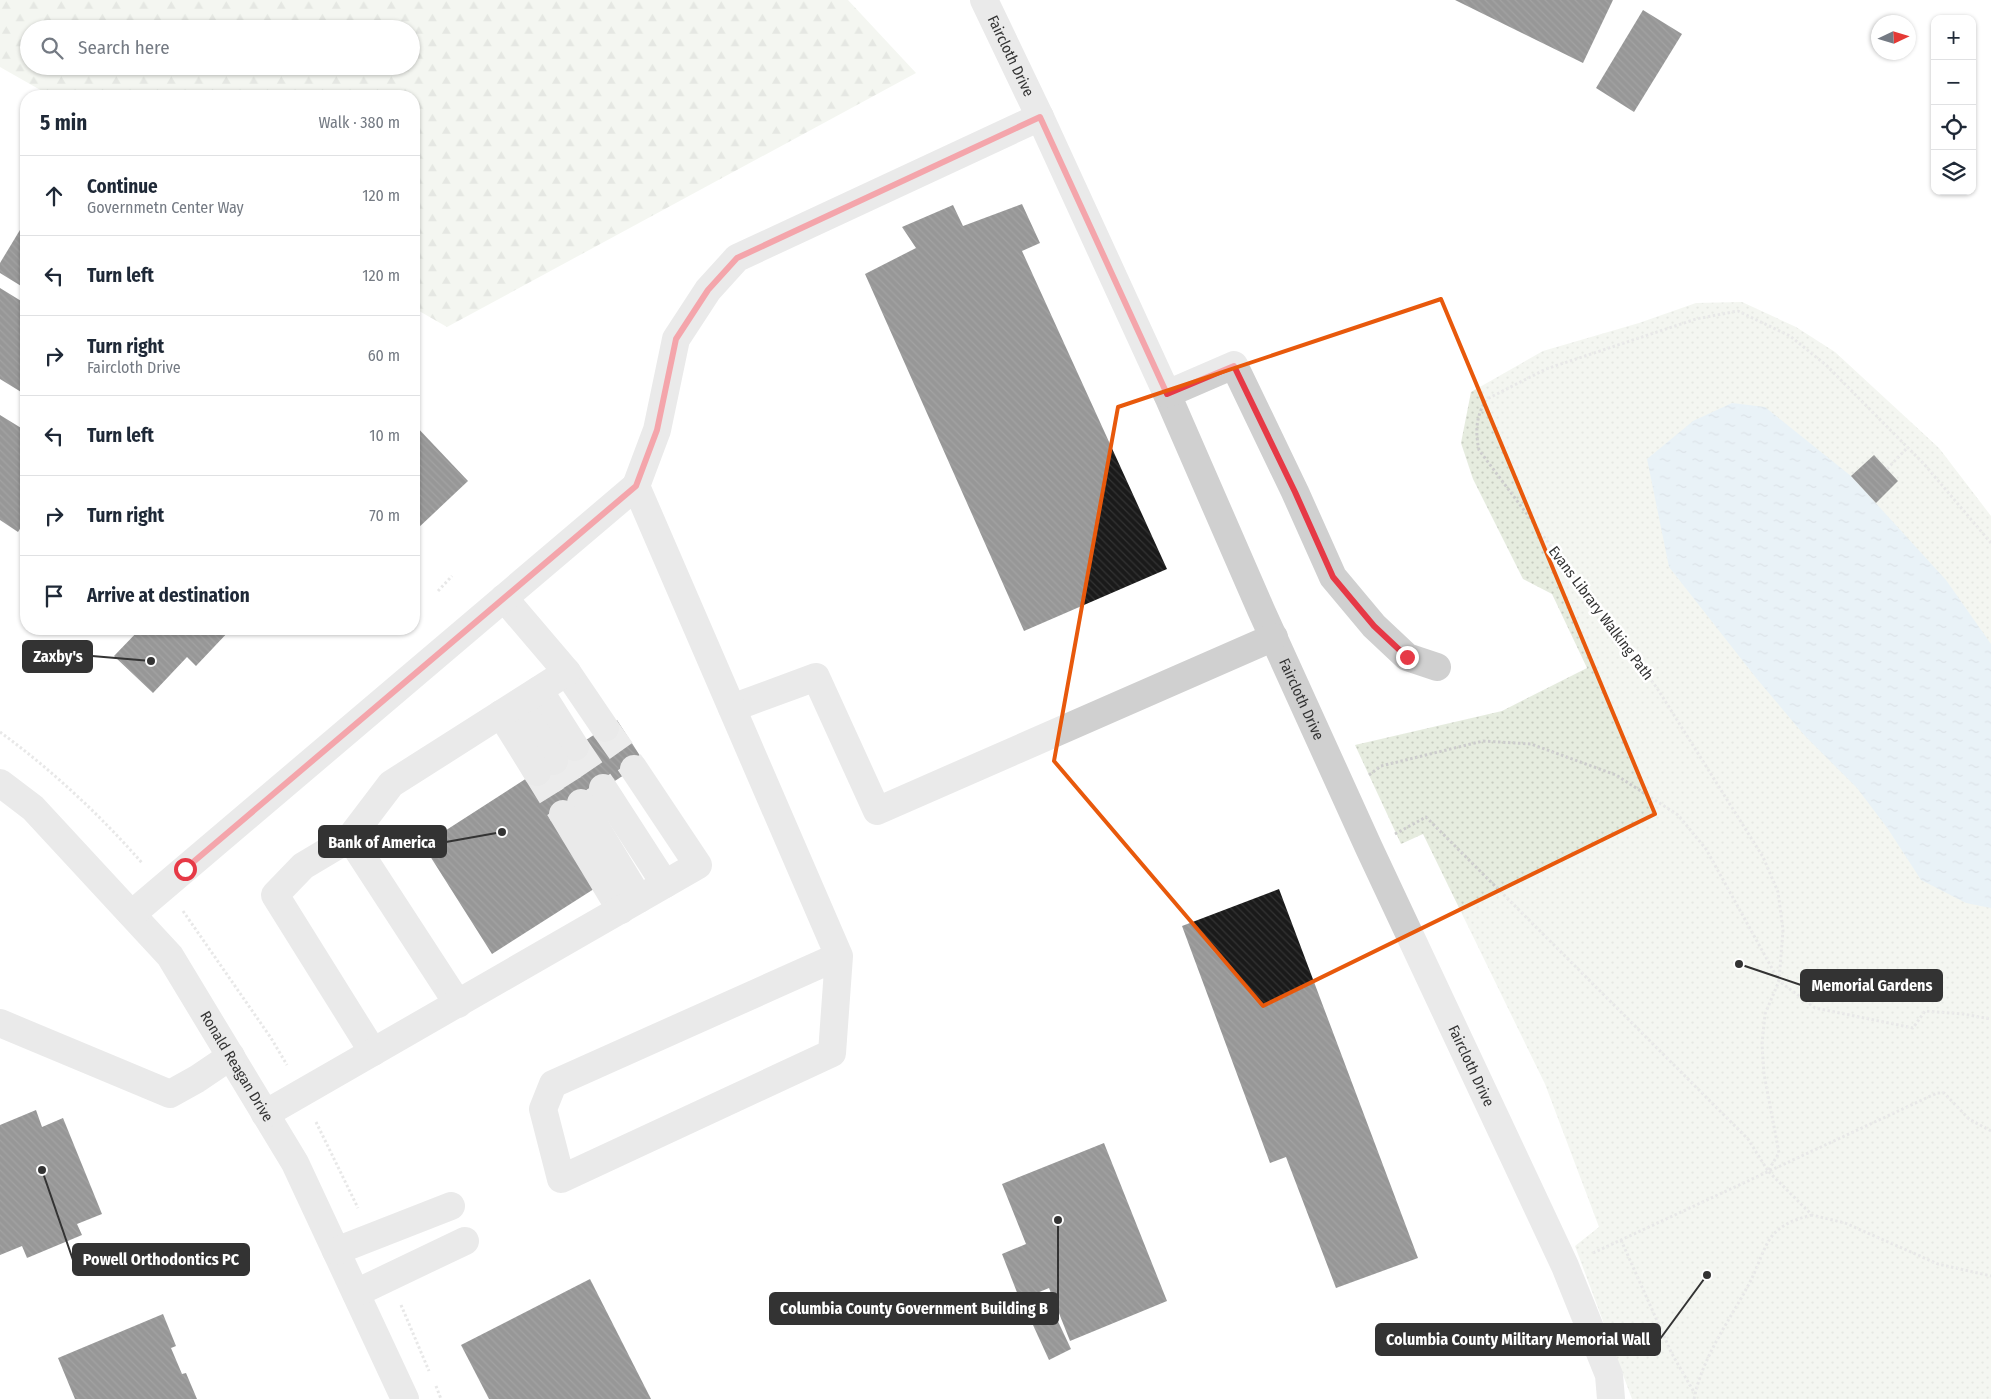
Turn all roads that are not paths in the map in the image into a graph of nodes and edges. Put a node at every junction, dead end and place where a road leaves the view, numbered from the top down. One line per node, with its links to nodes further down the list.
1 (984, 0): 2 (street, Faircloth Drive)
2 (1040, 117): 3 (street, Faircloth Drive); 4 (street)
3 (1167, 394): 6 (street, Faircloth Drive); 7 (street)
4 (636, 486): 5 (street); 9 (street)
5 (504, 598): 8 (street); 14 (street)
6 (1274, 636): 9 (street); 26 (street, Faircloth Drive)
7 (1437, 667)
8 (535, 693): 8 (street); 12 (street)
9 (732, 708): 15 (street)
10 (0, 784): 14 (street, Ronald Reagan Drive)
11 (598, 791): 13 (street); 13 (street); 13 (street)
12 (350, 838): 16 (street); 18 (street)
13 (659, 887): 16 (street)
14 (132, 914): 19 (street, Ronald Reagan Drive)
15 (839, 956): 15 (street)
16 (458, 1004): 18 (street)
17 (0, 1023): 19 (street)
18 (373, 1052): 20 (street)
19 (231, 1056): 20 (street, Ronald Reagan Drive)
20 (265, 1114): 23 (street, Ronald Reagan Drive)
21 (451, 1206): 23 (street)
22 (465, 1241): 24 (street)
23 (336, 1251): 24 (street, Ronald Reagan Drive)
24 (356, 1293): 25 (street, Ronald Reagan Drive)
25 (405, 1399)
26 (1611, 1399)

